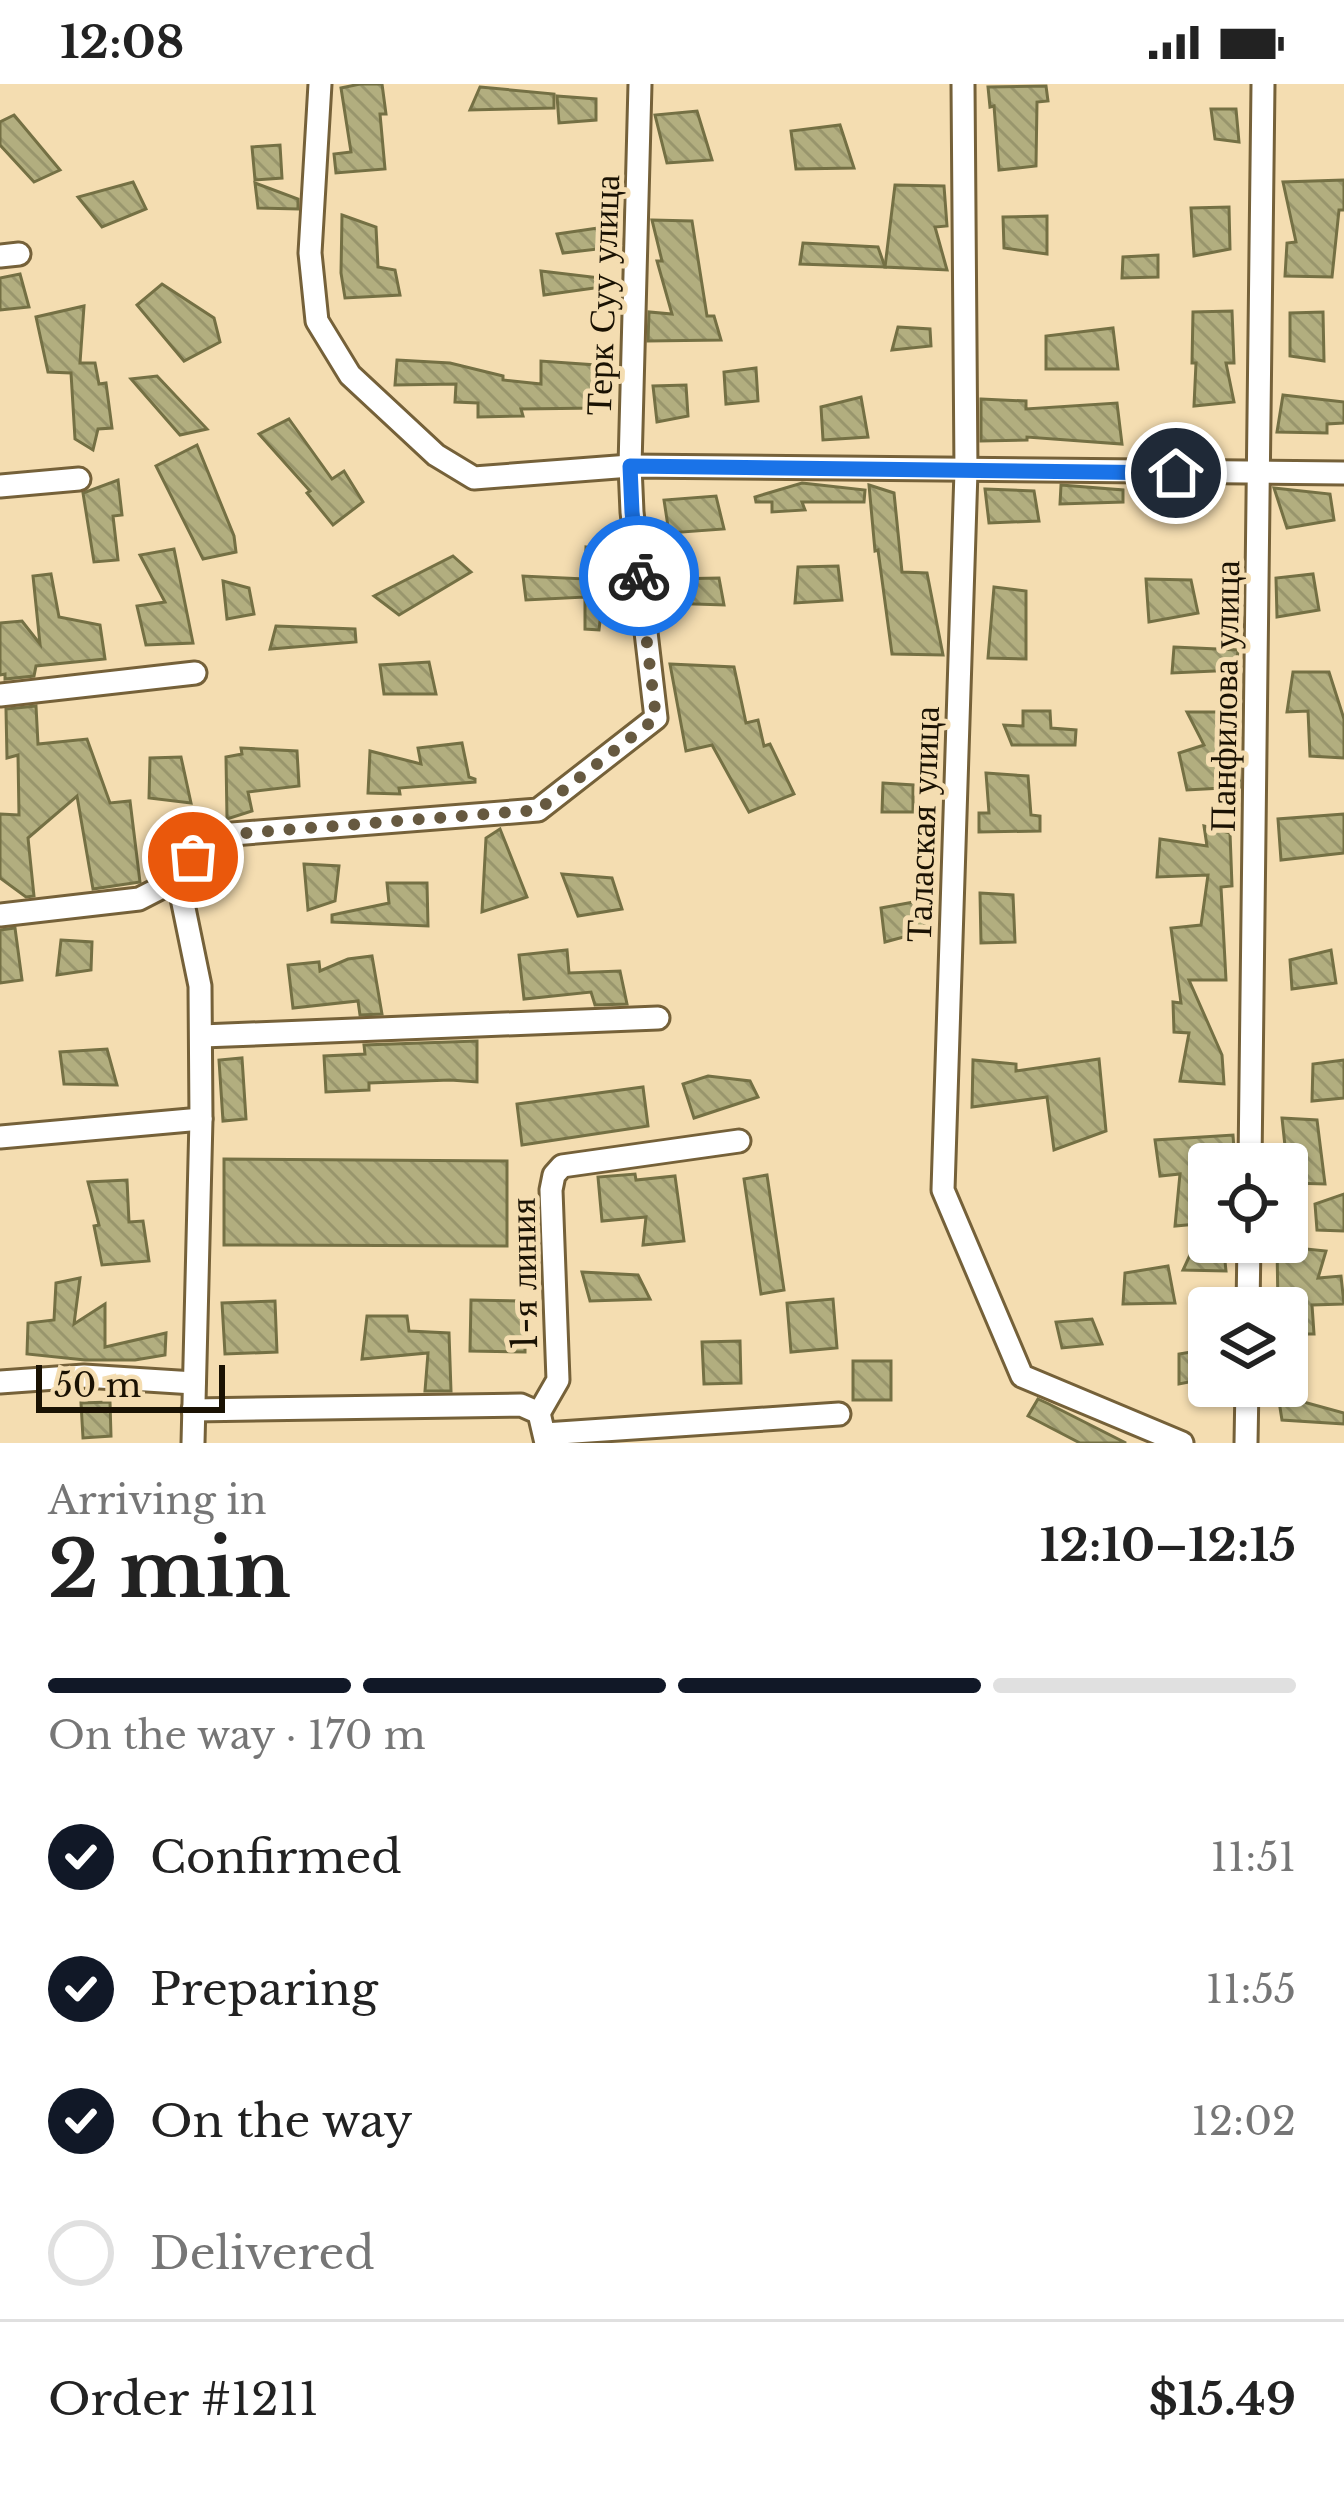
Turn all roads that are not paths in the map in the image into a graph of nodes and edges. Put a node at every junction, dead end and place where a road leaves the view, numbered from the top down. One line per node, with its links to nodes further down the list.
1 (320, 84): 5 (street)
2 (640, 84): 5 (street, Терк Суу улица)
3 (963, 84): 6 (street, Талаская улица)
4 (1263, 84): 8 (street, Панфилова улица)
5 (630, 466): 6 (street); 13 (street, Терк Суу улица)
6 (966, 471): 8 (street); 28 (street, Талаская улица)
7 (1344, 473): 8 (street)
8 (1260, 474): 20 (street, Панфилова улица)
9 (79, 479): 10 (street)
10 (0, 486)
11 (195, 673): 12 (street)
12 (0, 695)
13 (178, 879): 14 (street); 16 (street)
14 (0, 915)
15 (658, 1018): 16 (street)
16 (202, 1036): 17 (street)
17 (201, 1119): 18 (street); 22 (street)
18 (0, 1137)
19 (739, 1141): 26 (street, 1-я линия)
20 (1250, 1143)
21 (0, 1382): 22 (street)
22 (194, 1384): 24 (street)
23 (1247, 1407): 29 (street)
24 (194, 1410): 26 (street); 27 (street)
25 (839, 1414): 26 (street)
26 (543, 1430)
27 (193, 1443)
28 (1183, 1443)
29 (1246, 1443)

